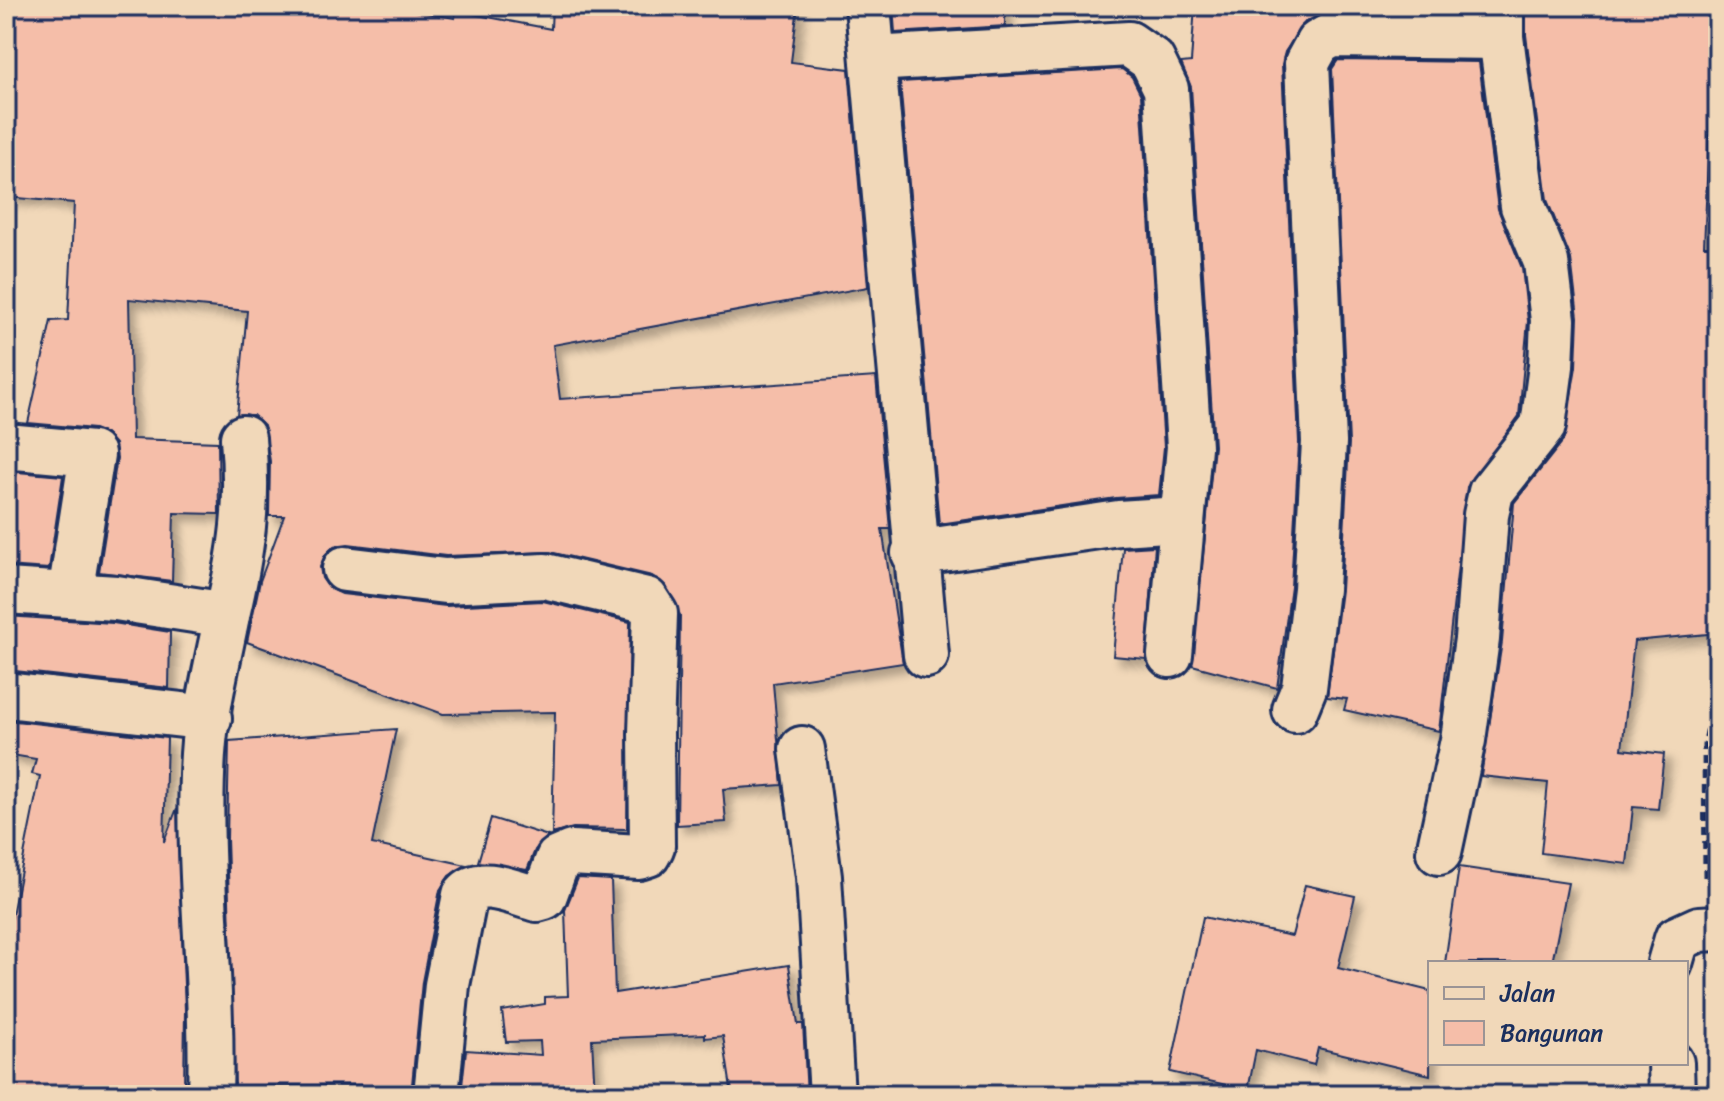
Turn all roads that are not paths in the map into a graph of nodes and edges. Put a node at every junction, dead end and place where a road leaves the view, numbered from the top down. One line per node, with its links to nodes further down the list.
1 (868, 6): 3 (street)
2 (1501, 21): 15 (street); 18 (street)
3 (873, 59): 6 (street); 7 (street)
4 (243, 438): 11 (street)
5 (6, 446): 10 (street)
6 (1182, 519): 7 (street); 13 (street)
7 (914, 553): 12 (street)
8 (345, 569): 23 (street)
9 (6, 591): 10 (street)
10 (70, 595): 11 (street)
11 (227, 615): 16 (street)
12 (926, 655)
13 (1170, 655)
14 (6, 695): 16 (street)
15 (1295, 710)
16 (209, 718): 22 (street)
17 (802, 749): 24 (street)
18 (1439, 852)
19 (1718, 928): 20 (street)
20 (1671, 961)
21 (1671, 1065): 25 (street)
22 (210, 1095)
23 (436, 1095)
24 (832, 1095)
25 (1672, 1095)

